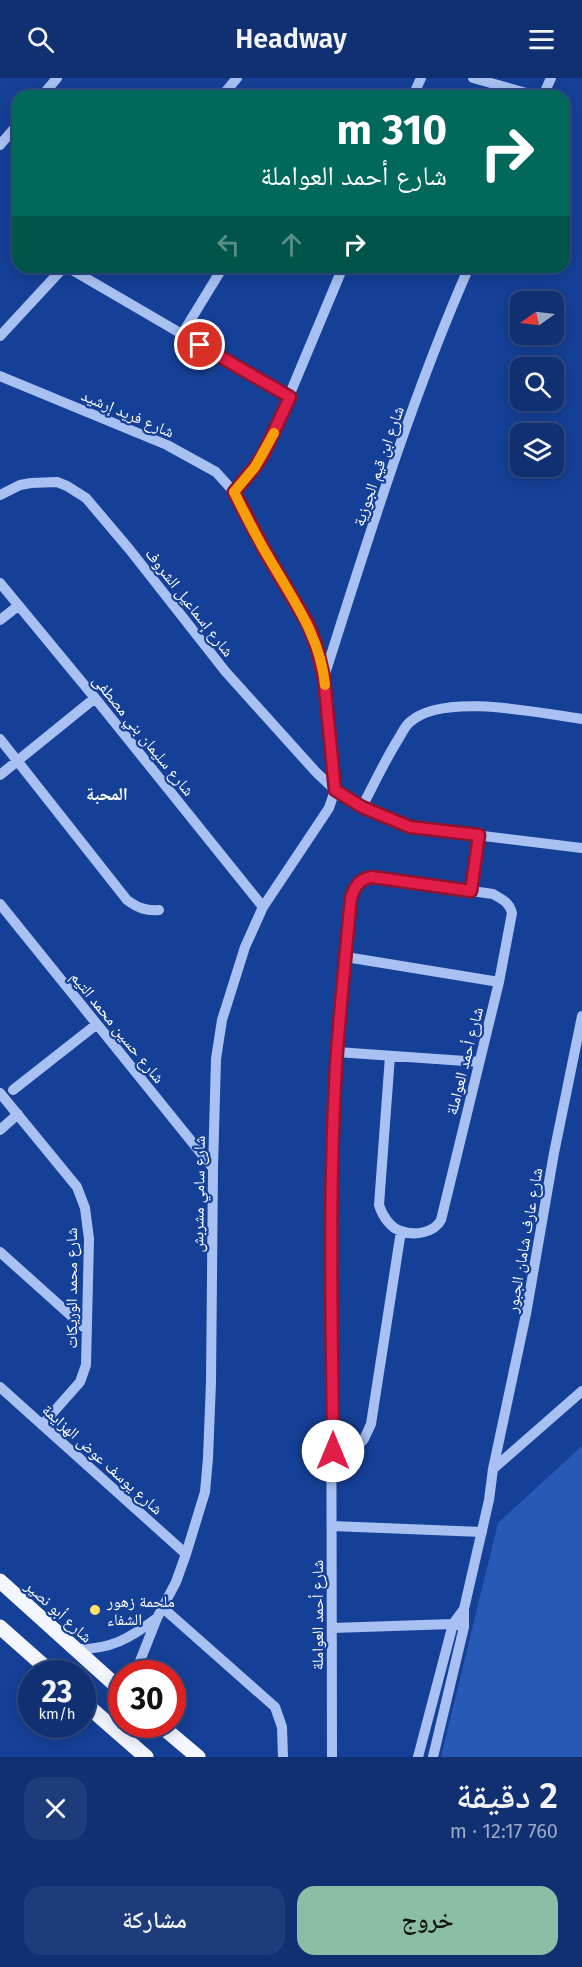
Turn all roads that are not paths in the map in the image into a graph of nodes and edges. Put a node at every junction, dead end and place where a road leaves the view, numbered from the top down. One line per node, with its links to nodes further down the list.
1 (57, 78): 4 (street)
2 (237, 78): 5 (street)
3 (473, 78): 6 (street)
4 (47, 90)
5 (227, 90)
6 (516, 90)
7 (12, 131): 8 (street)
8 (0, 145)
9 (60, 273): 15 (street)
10 (76, 273): 14 (street)
11 (219, 273): 14 (street)
12 (341, 273): 17 (street)
13 (467, 273): 23 (street, شارع ابن قيم الجوزية)
14 (182, 334): 17 (street)
15 (0, 336)
16 (0, 376): 18 (street, شارع فريد إرشيد)
17 (290, 397): 18 (street)
18 (234, 492): 23 (street, شارع فريد إرشيد)
19 (0, 495): 29 (street, شارع إسماعيل الشروف)
20 (0, 583): 21 (street, شارع سليمان بني مصطفى)
21 (18, 606): 22 (street); 24 (street, شارع سليمان بني مصطفى)
22 (0, 620)
23 (324, 678): 29 (street, شارع فريد إرشيد)
24 (95, 698): 27 (street); 35 (street, شارع سليمان بني مصطفى)
25 (582, 719): 30 (street)
26 (0, 739): 27 (street)
27 (18, 761): 28 (street); 36 (street)
28 (0, 775)
29 (335, 790): 30 (street, شارع إسماعيل الشروف); 35 (street, شارع سامي مشربش)
30 (362, 807): 31 (street, شارع إسماعيل الشروف)
31 (479, 835): 32 (street, شارع إسماعيل الشروف); 33 (street)
32 (582, 848)
33 (471, 891): 37 (street, شارع أحمد العواملة); 38 (street, شارع أحمد العواملة)
34 (0, 904): 40 (street, شارع حسين محمد التيم)
35 (262, 907): 48 (street, شارع سامي مشربش)
36 (159, 910)
37 (346, 957): 38 (street); 41 (street, شارع أحمد العواملة)
38 (499, 982): 43 (street, شارع أحمد العواملة)
39 (582, 1016): 55 (street, شارع عارف شامان الجبور)
40 (97, 1024): 44 (street); 48 (street, شارع حسين محمد التيم)
41 (337, 1052): 42 (street); 56 (street, شارع أحمد العواملة)
42 (390, 1056): 43 (street); 49 (street)
43 (479, 1062): 49 (street, شارع أحمد العواملة)
44 (13, 1090)
45 (0, 1093): 46 (street, شارع محمد الوريكات)
46 (18, 1114): 47 (street); 51 (street, شارع محمد الوريكات)
47 (0, 1130)
48 (213, 1168): 59 (street, شارع سامي مشربش)
49 (401, 1232): 56 (street)
50 (0, 1252): 51 (street)
51 (87, 1330): 54 (street, شارع محمد الوريكات)
52 (0, 1387): 54 (street, شارع يوسف عوض الهزايمة)
53 (582, 1391): 55 (street)
54 (42, 1425): 59 (street, شارع يوسف عوض الهزايمة)
55 (493, 1469): 58 (street, شارع عارف شامان الجبور)
56 (333, 1474): 57 (street, شارع أحمد العواملة)
57 (332, 1526): 58 (street); 66 (street, شارع أحمد العواملة)
58 (482, 1532): 61 (street, شارع عارف شامان الجبور)
59 (186, 1554): 62 (street, شارع سامي مشربش)
60 (0, 1581): 67 (main road, شارع أبو نصير)
61 (464, 1609): 63 (street); 65 (street)
62 (160, 1613): 67 (street, شارع سامي مشربش); 69 (street, شارع سامي مشربش); 75 (street)
63 (453, 1624): 65 (street); 66 (street); 77 (street)
64 (0, 1627): 68 (main road)
65 (464, 1627): 78 (street)
66 (332, 1628): 76 (street, شارع أحمد العواملة)
67 (75, 1649): 70 (main road, شارع أبو نصير)
68 (37, 1660)
69 (140, 1660)
70 (108, 1678)
71 (96, 1713): 73 (main road)
72 (176, 1740): 74 (main road)
73 (146, 1757)
74 (198, 1757)
75 (283, 1757)
76 (332, 1757)
77 (418, 1757)
78 (433, 1757)

